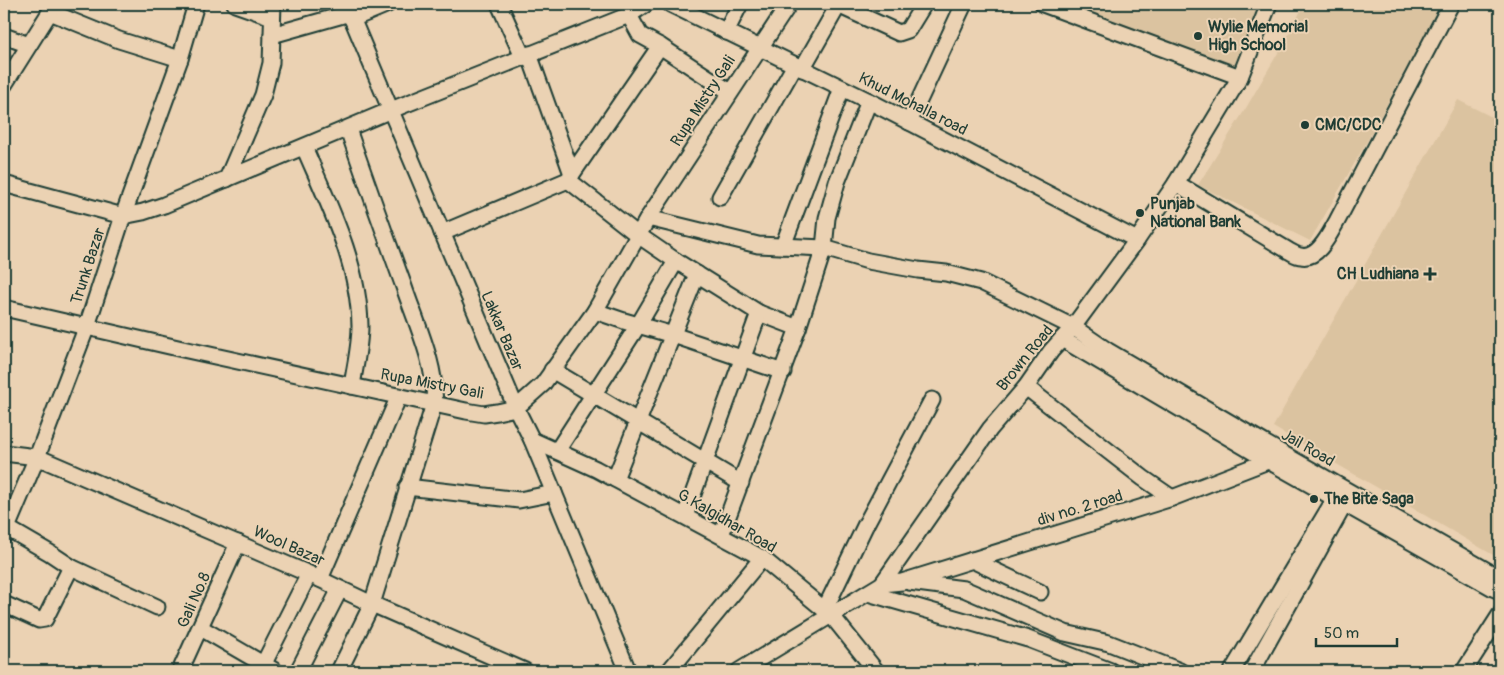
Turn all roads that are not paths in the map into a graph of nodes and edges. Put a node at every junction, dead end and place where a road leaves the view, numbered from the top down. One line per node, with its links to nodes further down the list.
1 (196, 4): 26 (street, Trunk Bazar)
2 (235, 4): 16 (street)
3 (388, 4): 17 (street)
4 (499, 4): 25 (street)
5 (646, 4): 18 (street)
6 (670, 4): 19 (street, Khud Mohalla road)
7 (740, 4): 19 (street)
8 (789, 4): 24 (street, Rupa Mistry Gali)
9 (838, 4): 10 (street); 27 (street)
10 (924, 4)
11 (964, 4): 34 (street)
12 (1043, 4): 28 (street)
13 (1270, 4): 28 (street, Brown Road)
14 (1451, 4): 39 (street)
15 (53, 8): 22 (street); 26 (street)
16 (273, 10): 20 (street)
17 (349, 12): 20 (street); 33 (street, Lakkar Bazar)
18 (629, 15): 23 (street); 25 (street)
19 (726, 32): 24 (street, Khud Mohalla road)
20 (272, 35): 38 (street)
21 (4, 36): 22 (street)
22 (29, 44): 29 (street)
23 (660, 46): 31 (street); 37 (street)
24 (759, 48): 27 (street, Khud Mohalla road); 31 (street, Rupa Mistry Gali)
25 (526, 56): 33 (street); 37 (street)
26 (180, 59): 42 (street, Trunk Bazar)
27 (798, 67): 30 (street, Khud Mohalla road); 41 (street)
28 (1240, 77): 39 (street, Brown Road)
29 (4, 85)
30 (842, 88): 32 (street, Khud Mohalla road); 47 (street)
31 (730, 92): 43 (street, Rupa Mistry Gali)
32 (869, 101): 34 (street, Khud Mohalla road); 48 (street)
33 (390, 110): 35 (street); 44 (street, Lakkar Bazar)
34 (909, 122): 46 (street, Khud Mohalla road)
35 (348, 129): 36 (street); 68 (street)
36 (304, 147): 38 (street); 63 (street)
37 (570, 177): 44 (street); 45 (street)
38 (227, 179): 42 (street)
39 (1176, 183): 46 (street, Brown Road)
40 (4, 184): 42 (street)
41 (720, 197)
42 (123, 216): 55 (street, Trunk Bazar)
43 (648, 218): 45 (street, Rupa Mistry Gali); 47 (street, Jail Road)
44 (442, 233): 69 (street, Lakkar Bazar)
45 (638, 235): 49 (street); 52 (street, Rupa Mistry Gali)
46 (1137, 240): 57 (street, Brown Road)
47 (783, 246): 48 (street, Jail Road)
48 (824, 248): 56 (street); 57 (street, Jail Road)
49 (676, 262): 50 (street); 54 (street)
50 (697, 274): 53 (street); 58 (street)
51 (4, 308): 55 (street, Rupa Mistry Gali)
52 (595, 311): 54 (street); 61 (street, Rupa Mistry Gali)
53 (759, 313): 56 (street); 60 (street)
54 (639, 324): 58 (street); 65 (street)
55 (87, 326): 63 (street, Rupa Mistry Gali); 75 (street, Trunk Bazar)
56 (798, 328): 62 (street)
57 (1073, 328): 59 (street, Brown Road); 74 (street, Jail Road)
58 (672, 335): 60 (street); 70 (street)
59 (1062, 339): 64 (street, Brown Road); 76 (street)
60 (743, 359): 62 (street); 77 (street)
61 (552, 370): 65 (street); 69 (street, Rupa Mistry Gali)
62 (783, 372): 79 (street)
63 (352, 386): 66 (street, Rupa Mistry Gali)
64 (1026, 386): 83 (street); 94 (street, Brown Road)
65 (592, 394): 70 (street); 72 (street)
66 (399, 396): 68 (street, Rupa Mistry Gali); 91 (street)
67 (932, 400): 102 (street)
68 (434, 404): 69 (street, Rupa Mistry Gali); 80 (street)
69 (516, 408): 71 (street, Lakkar Bazar)
70 (637, 421): 77 (street); 78 (street)
71 (532, 440): 72 (street, G.Kalgidhar Road); 81 (street, Lakkar Bazar)
72 (557, 451): 78 (street, G.Kalgidhar Road)
73 (4, 453): 75 (street, Wool Bazar)
74 (1285, 455): 76 (street, div no. 2 road); 82 (street, Jail Road)
75 (37, 458): 85 (street, Trunk Bazar); 87 (street, Wool Bazar)
76 (1267, 460): 82 (street); 83 (street, div no. 2 road)
77 (706, 462): 79 (street); 84 (street)
78 (615, 479): 84 (street, G.Kalgidhar Road)
79 (741, 483): 86 (street)
80 (407, 487): 81 (street); 100 (street)
81 (554, 493): 112 (street, Lakkar Bazar)
82 (1343, 496): 92 (street); 96 (street); 105 (street); 106 (street)
83 (1172, 498): 89 (street, div no. 2 road)
84 (685, 516): 86 (street, G.Kalgidhar Road)
85 (6, 532): 90 (street)
86 (721, 535): 88 (street, G.Kalgidhar Road)
87 (238, 543): 91 (street, Wool Bazar); 104 (street, Gali No.8)
88 (762, 558): 102 (street, G.Kalgidhar Road); 113 (street)
89 (972, 560): 93 (street, div no. 2 road); 97 (street)
90 (71, 567): 99 (street); 101 (street)
91 (315, 576): 95 (street, Wool Bazar); 107 (street)
92 (1500, 580)
93 (902, 582): 94 (street, div no. 2 road); 117 (street)
94 (882, 584): 98 (street, Brown Road)
95 (340, 589): 100 (street, Wool Bazar); 109 (street)
96 (1500, 590)
97 (1040, 592)
98 (868, 593): 102 (street, Brown Road); 116 (street)
99 (4, 604)
100 (372, 604): 110 (street); 111 (street, Wool Bazar)
101 (157, 606)
102 (828, 613): 114 (street, Brown Road); 115 (street, G.Kalgidhar Road)
103 (1500, 615): 120 (street)
104 (201, 628): 107 (street); 108 (street, Gali No.8)
105 (1251, 638): 106 (street); 118 (street)
106 (1266, 646): 119 (street)
107 (266, 669)
108 (180, 671)
109 (298, 671)
110 (339, 671)
111 (525, 671)
112 (628, 671)
113 (669, 671)
114 (739, 671)
115 (876, 671)
116 (1111, 671)
117 (1180, 671)
118 (1232, 671)
119 (1252, 671)
120 (1464, 671)

